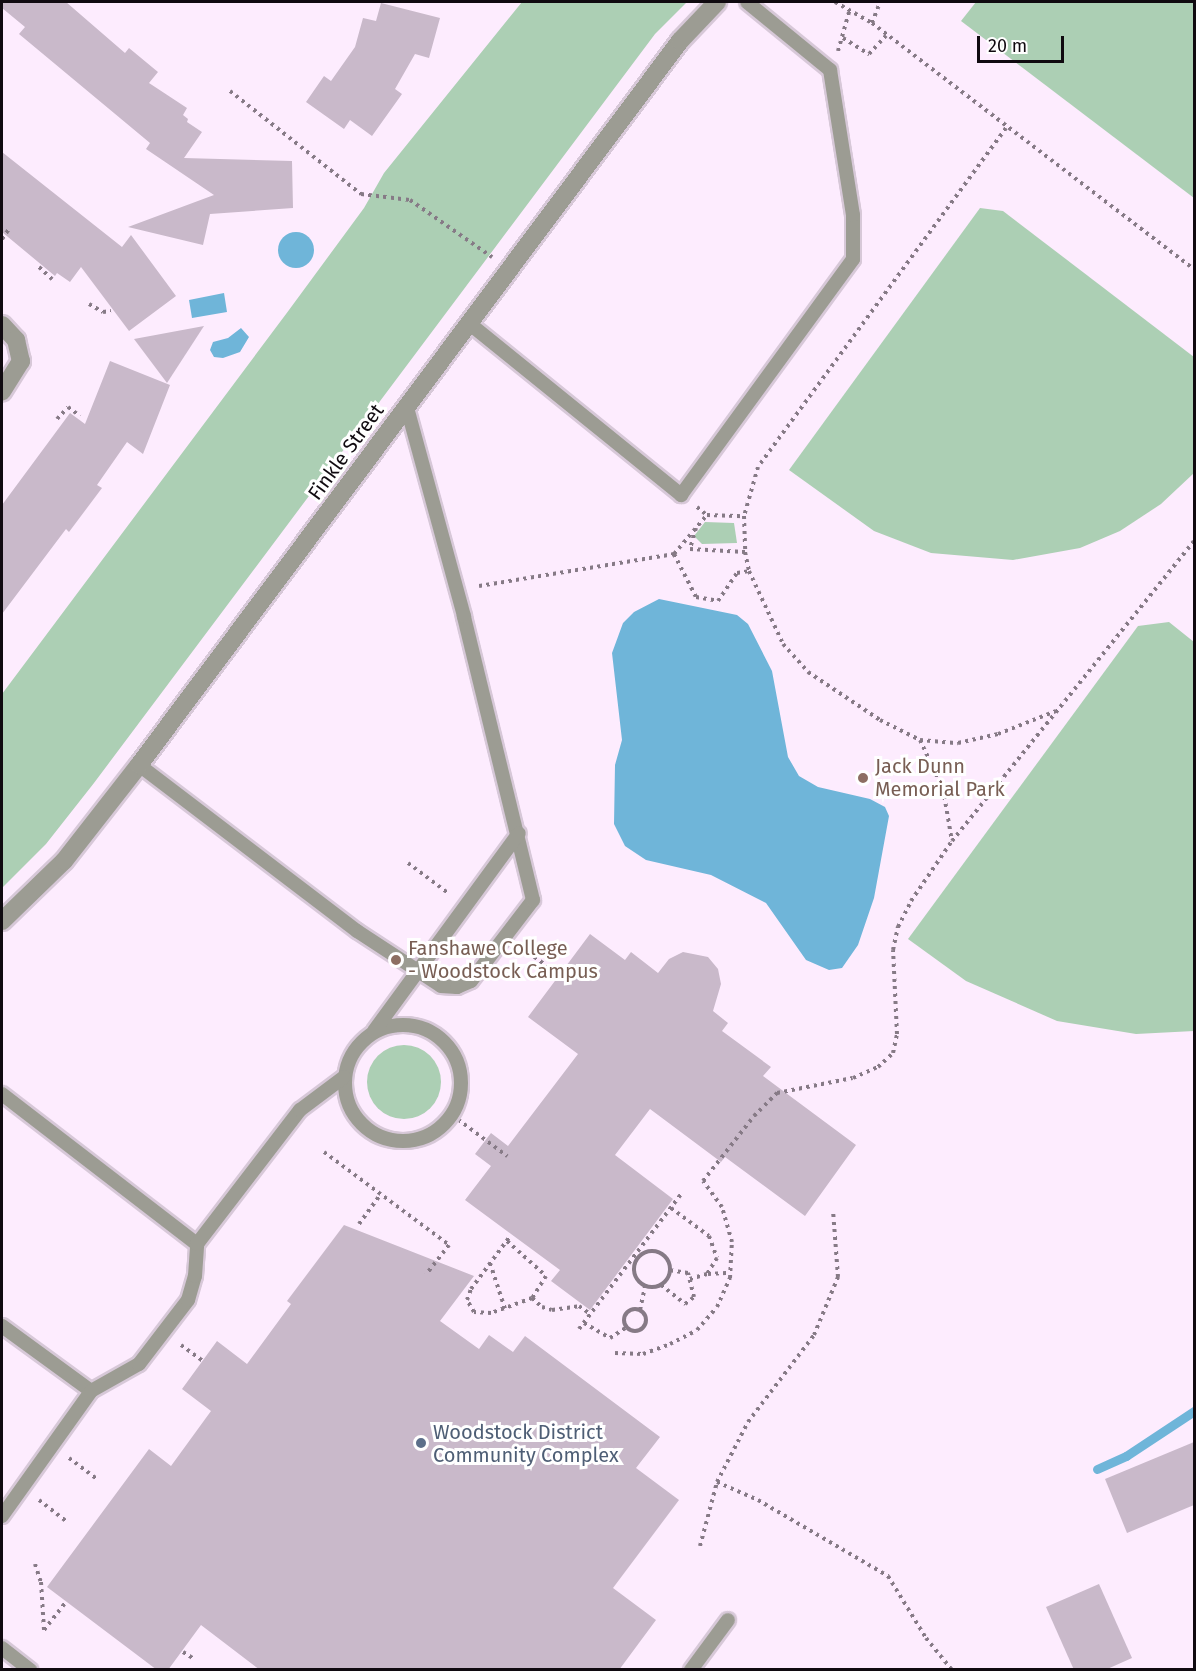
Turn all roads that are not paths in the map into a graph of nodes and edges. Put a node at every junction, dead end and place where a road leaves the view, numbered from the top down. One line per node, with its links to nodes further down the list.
1 (717, 2): 3 (street, Finkle Street)
2 (747, 2): 3 (lane)
3 (470, 324): 6 (street, Finkle Street)
4 (2, 326): 5 (street)
5 (2, 391)
6 (407, 407): 7 (street, Finkle Street); 8 (lane)
7 (139, 765): 9 (street, Finkle Street); 10 (lane)
8 (519, 833): 10 (lane); 10 (lane)
9 (2, 921)
10 (417, 973): 11 (lane)
11 (374, 1031): 12 (lane); 12 (lane)
12 (344, 1077): 14 (lane)
13 (2, 1094): 14 (lane)
14 (197, 1244): 16 (lane)
15 (2, 1326): 16 (lane)
16 (91, 1391): 17 (lane)
17 (2, 1516)
18 (728, 1620): 21 (lane)
19 (2, 1648): 20 (lane)
20 (30, 1670)
21 (692, 1670)

